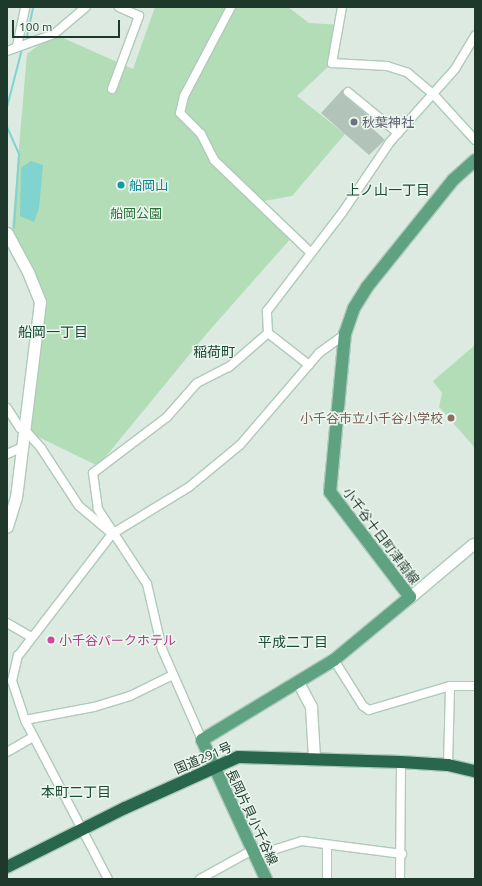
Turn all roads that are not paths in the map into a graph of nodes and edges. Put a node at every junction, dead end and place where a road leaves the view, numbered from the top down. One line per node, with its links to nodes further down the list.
1 (25, 7): 7 (street)
2 (86, 7): 7 (street)
3 (119, 7): 9 (street)
4 (231, 7): 16 (street)
5 (342, 7): 11 (street)
6 (475, 36): 11 (street)
7 (19, 46): 8 (street)
8 (7, 51)
9 (112, 89)
10 (348, 92): 12 (street)
11 (433, 94): 12 (street); 13 (street)
12 (398, 132): 16 (street)
13 (475, 140)
14 (475, 160): 18 (main road, 小千谷十日町津南線)
15 (7, 233): 21 (street)
16 (310, 253): 17 (street)
17 (268, 334): 19 (street); 25 (street)
18 (345, 334): 19 (street); 27 (main road, 小千谷十日町津南線)
19 (309, 365): 25 (street)
20 (7, 408): 21 (street)
21 (25, 430): 22 (street); 25 (street)
22 (23, 447): 23 (street); 24 (street)
23 (7, 454)
24 (7, 527)
25 (112, 534): 29 (street); 31 (street)
26 (474, 545): 27 (street)
27 (410, 597): 30 (main road, 小千谷十日町津南線)
28 (7, 623): 29 (street)
29 (31, 637): 35 (street)
30 (334, 660): 32 (main road, 小千谷十日町津南線); 33 (street)
31 (173, 676): 35 (street); 37 (street)
32 (299, 684): 37 (main road, 小千谷十日町津南線); 39 (street)
33 (450, 686): 34 (street); 41 (street)
34 (475, 686)
35 (25, 720): 36 (street)
36 (33, 737): 38 (street); 44 (street)
37 (202, 740): 42 (main road)
38 (7, 752)
39 (314, 758): 40 (highway, 国道291号); 42 (highway, 国道291号)
40 (401, 762): 41 (highway, 国道291号); 47 (street)
41 (448, 765): 43 (highway, 国道291号)
42 (212, 767): 44 (highway, 国道291号); 46 (main road, 長岡片貝小千谷線)
43 (475, 771)
44 (82, 828): 48 (highway, 国道291号); 49 (street)
45 (327, 846): 46 (street); 47 (street); 52 (street)
46 (253, 854): 50 (street); 51 (main road, 長岡片貝小千谷線)
47 (402, 854): 53 (street)
48 (7, 867)
49 (108, 879)
50 (200, 879)
51 (266, 879)
52 (326, 879)
53 (400, 879)

